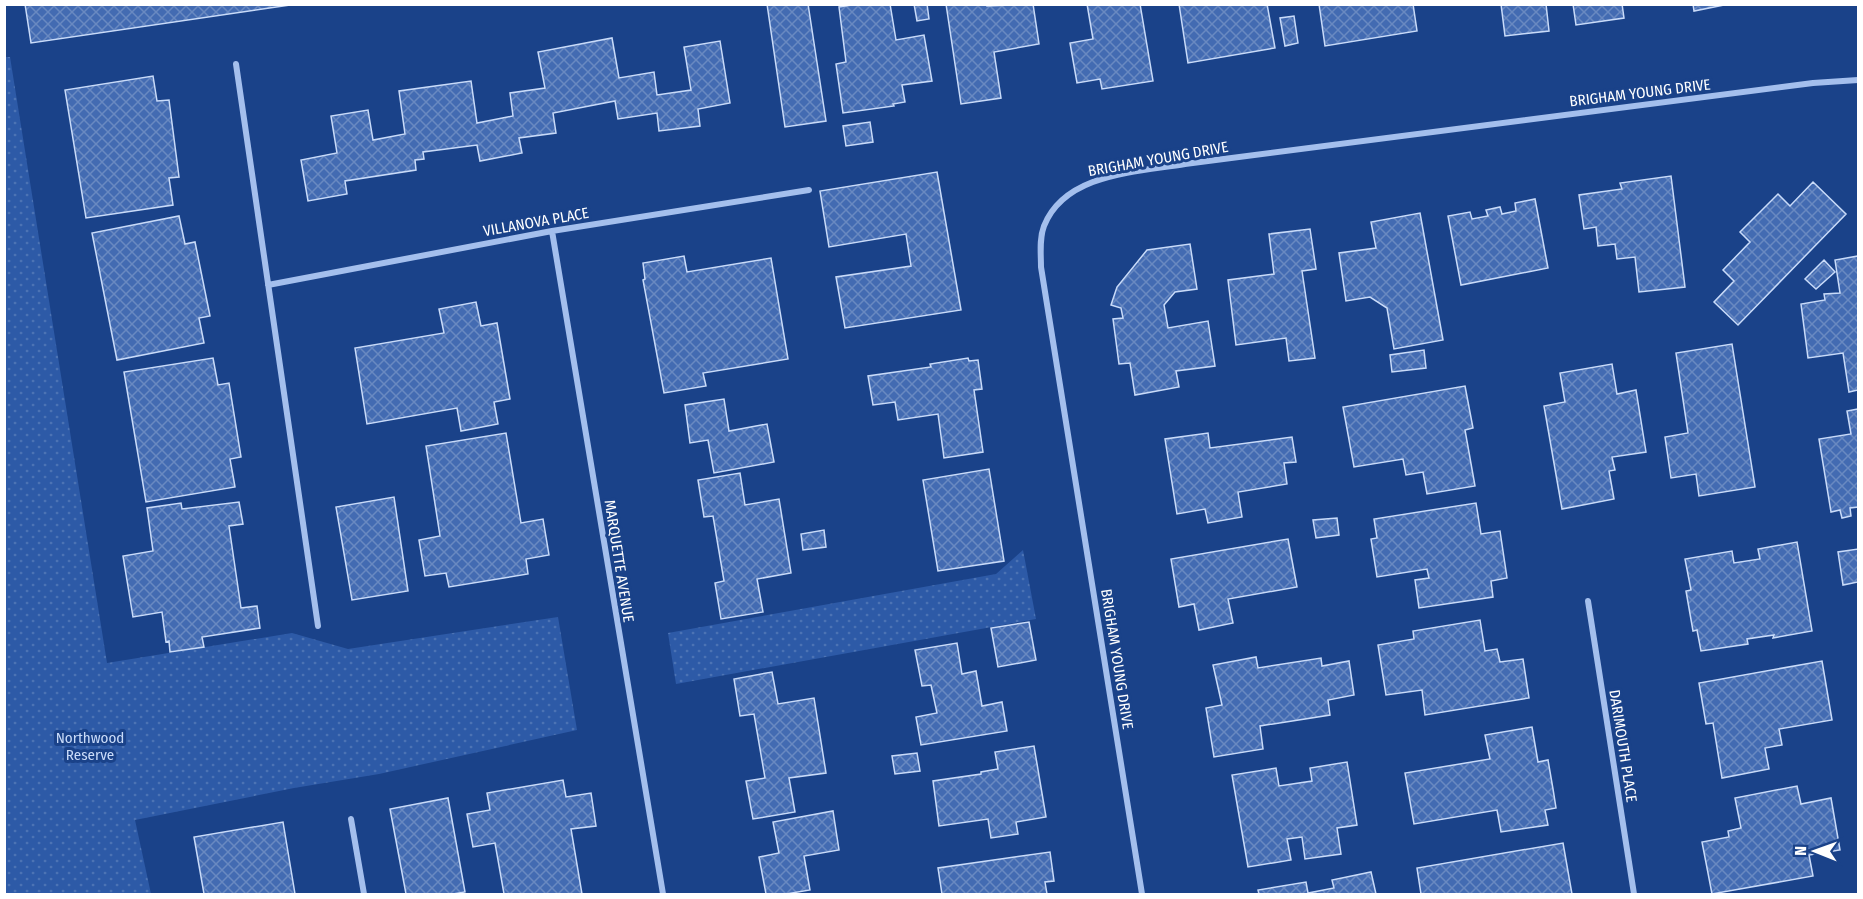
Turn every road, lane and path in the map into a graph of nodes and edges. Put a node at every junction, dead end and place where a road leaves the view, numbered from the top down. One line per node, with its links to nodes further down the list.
1 (236, 64): 5 (street)
2 (1858, 80): 11 (street, BRIGHAM YOUNG DRIVE)
3 (809, 190): 4 (street, VILLANOVA PLACE)
4 (552, 231): 5 (street, VILLANOVA PLACE); 10 (street, MARQUETTE AVENUE)
5 (268, 285): 7 (street)
6 (1588, 601): 12 (street, DARIMOUTH PLACE)
7 (318, 626)
8 (351, 819): 9 (street)
9 (364, 894)
10 (663, 894)
11 (1142, 894)
12 (1634, 894)

